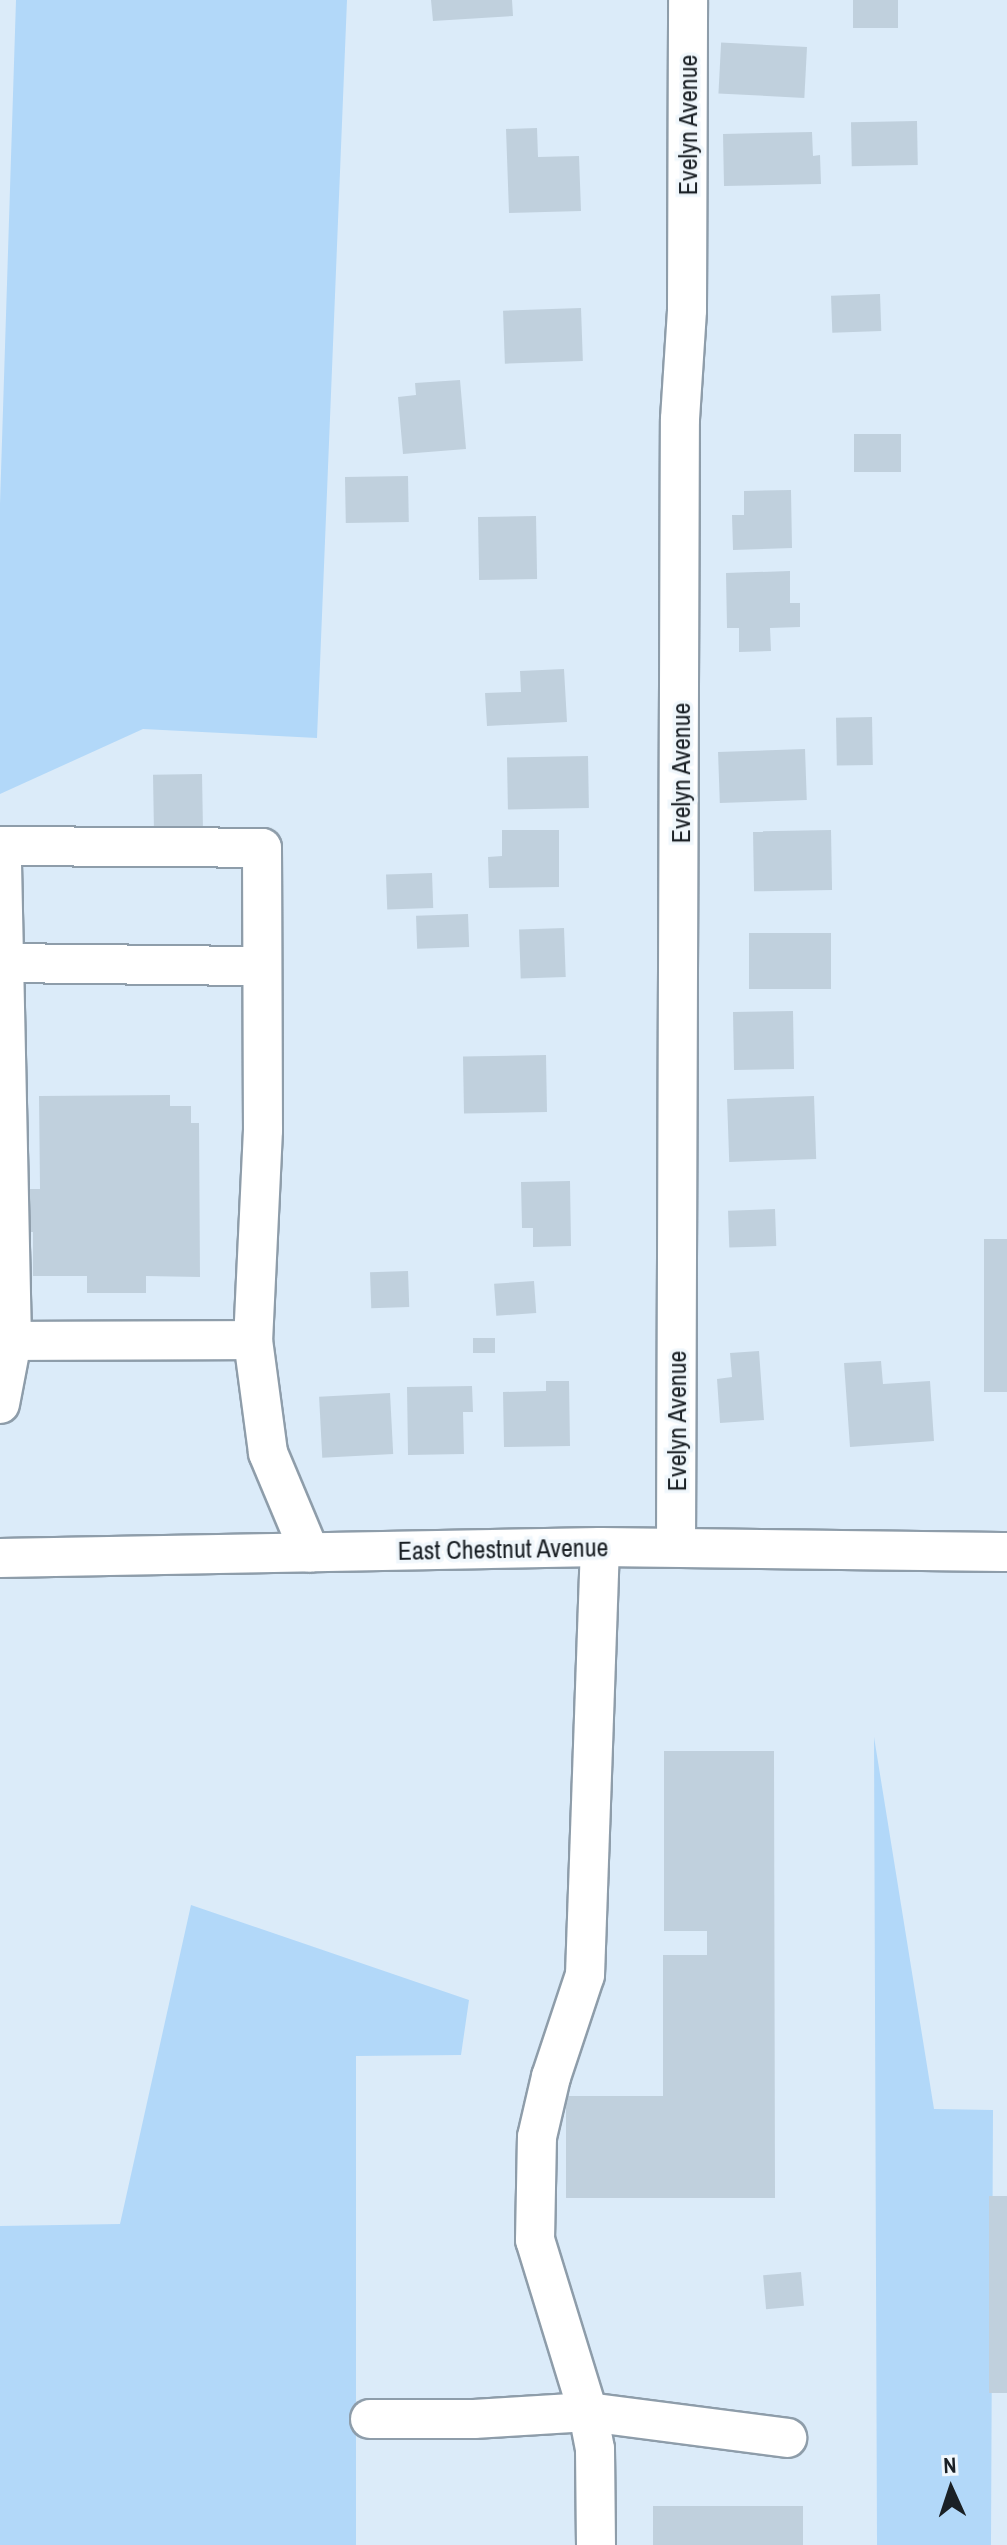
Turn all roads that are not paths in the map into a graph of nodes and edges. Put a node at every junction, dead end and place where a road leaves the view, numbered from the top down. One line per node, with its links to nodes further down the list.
1 (688, 0): 7 (street, Evelyn Avenue)
2 (4, 963): 3 (street); 3 (street); 5 (street)
3 (262, 966): 4 (street)
4 (253, 1340): 5 (street); 10 (street)
5 (12, 1341): 6 (street)
6 (0, 1404)
7 (676, 1546): 8 (street, East Chestnut Avenue); 9 (street, East Chestnut Avenue)
8 (600, 1547): 10 (street, East Chestnut Avenue); 12 (street)
9 (1007, 1552)
10 (310, 1553): 11 (street, East Chestnut Avenue)
11 (0, 1558)
12 (588, 2412): 13 (street); 14 (street); 15 (street)
13 (370, 2419)
14 (787, 2438)
15 (596, 2545)

